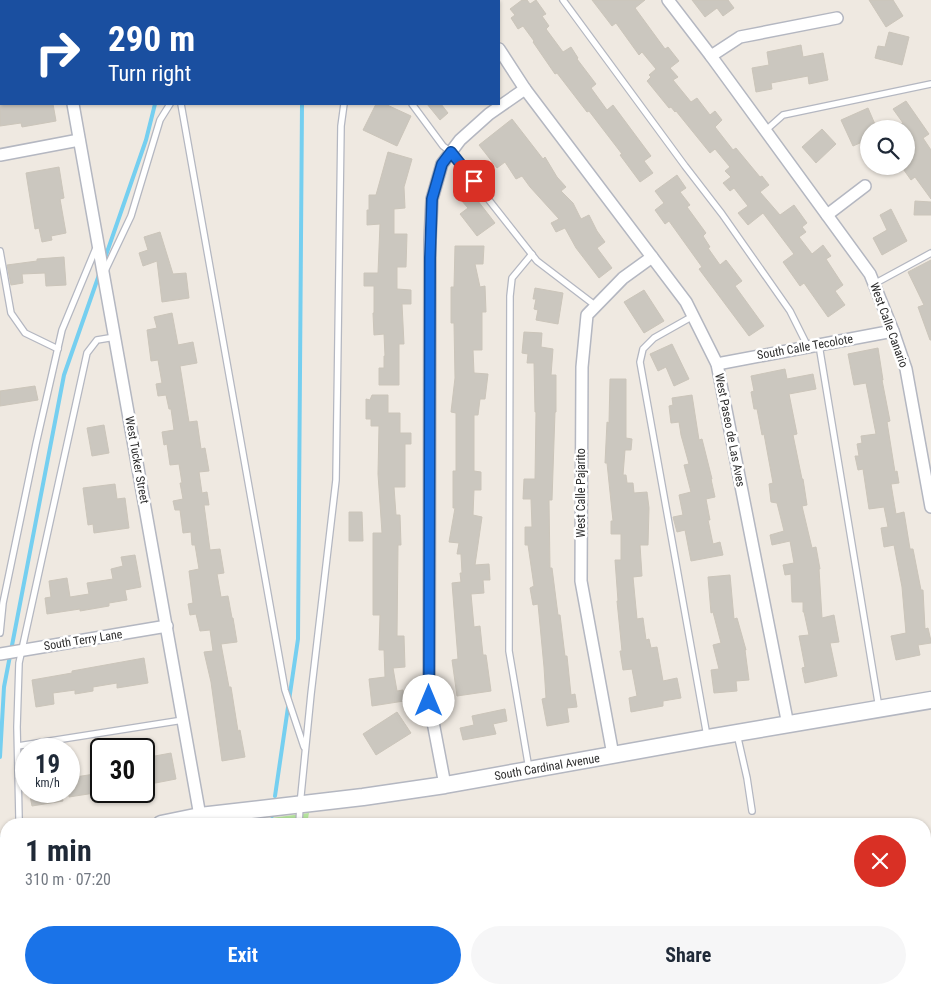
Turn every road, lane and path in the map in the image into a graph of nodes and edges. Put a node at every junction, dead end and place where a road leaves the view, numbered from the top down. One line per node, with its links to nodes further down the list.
1 (564, 0): 30 (lane)
2 (668, 0): 5 (street, West Calle Canario)
3 (837, 18): 5 (street)
4 (500, 51): 7 (street, West Paseo de Las Aves)
5 (711, 56): 13 (street, West Calle Canario)
6 (931, 84): 13 (lane)
7 (525, 89): 15 (street); 23 (street, West Paseo de Las Aves)
8 (73, 105): 14 (street, West Tucker Street)
9 (169, 105): 24 (lane)
10 (182, 105): 46 (lane)
11 (344, 105): 46 (lane)
12 (413, 105): 15 (lane)
13 (765, 130): 18 (street, West Calle Canario)
14 (79, 140): 16 (street); 19 (street, West Tucker Street)
15 (451, 152): 22 (lane); 49 (street)
16 (0, 155)
17 (865, 186): 18 (street)
18 (827, 215): 25 (street, West Calle Canario)
19 (98, 244): 24 (street, West Tucker Street); 31 (lane)
20 (0, 251): 31 (lane)
21 (931, 253): 25 (lane)
22 (532, 254): 26 (lane); 48 (lane)
23 (652, 257): 26 (street, West Calle Pajarito); 27 (street, West Paseo de Las Aves)
24 (104, 274): 29 (street, West Tucker Street)
25 (874, 284): 28 (street, West Calle Canario)
26 (596, 306): 47 (street, West Calle Pajarito)
27 (693, 316): 32 (street, West Paseo de Las Aves); 45 (lane)
28 (893, 331): 30 (street, South Calle Tecolote); 33 (street, West Calle Canario)
29 (115, 337): 34 (street, West Tucker Street); 36 (lane)
30 (813, 346): 32 (street, South Calle Tecolote); 39 (lane)
31 (58, 349): 35 (lane)
32 (717, 364): 41 (street, West Paseo de Las Aves)
33 (931, 507)
34 (166, 626): 36 (street, South Terry Lane); 40 (street, West Tucker Street)
35 (0, 634)
36 (22, 650): 37 (street, South Terry Lane); 43 (lane)
37 (0, 654)
38 (931, 700): 39 (main road, South Cardinal Avenue)
39 (880, 709): 41 (main road, South Cardinal Avenue)
40 (183, 720): 44 (lane); 53 (street, West Tucker Street)
41 (788, 725): 42 (main road, South Cardinal Avenue)
42 (737, 734): 45 (main road, South Cardinal Avenue); 52 (lane)
43 (18, 738)
44 (69, 738)
45 (707, 738): 47 (main road, South Cardinal Avenue)
46 (305, 751): 51 (lane)
47 (613, 755): 48 (main road, South Cardinal Avenue)
48 (529, 770): 49 (main road, South Cardinal Avenue)
49 (444, 785): 51 (main road, South Cardinal Avenue)
50 (19, 803): 54 (lane)
51 (300, 805): 53 (main road, South Cardinal Avenue); 56 (lane)
52 (752, 811)
53 (200, 816): 55 (main road, South Cardinal Avenue)
54 (20, 818)
55 (190, 818)
56 (299, 818)

